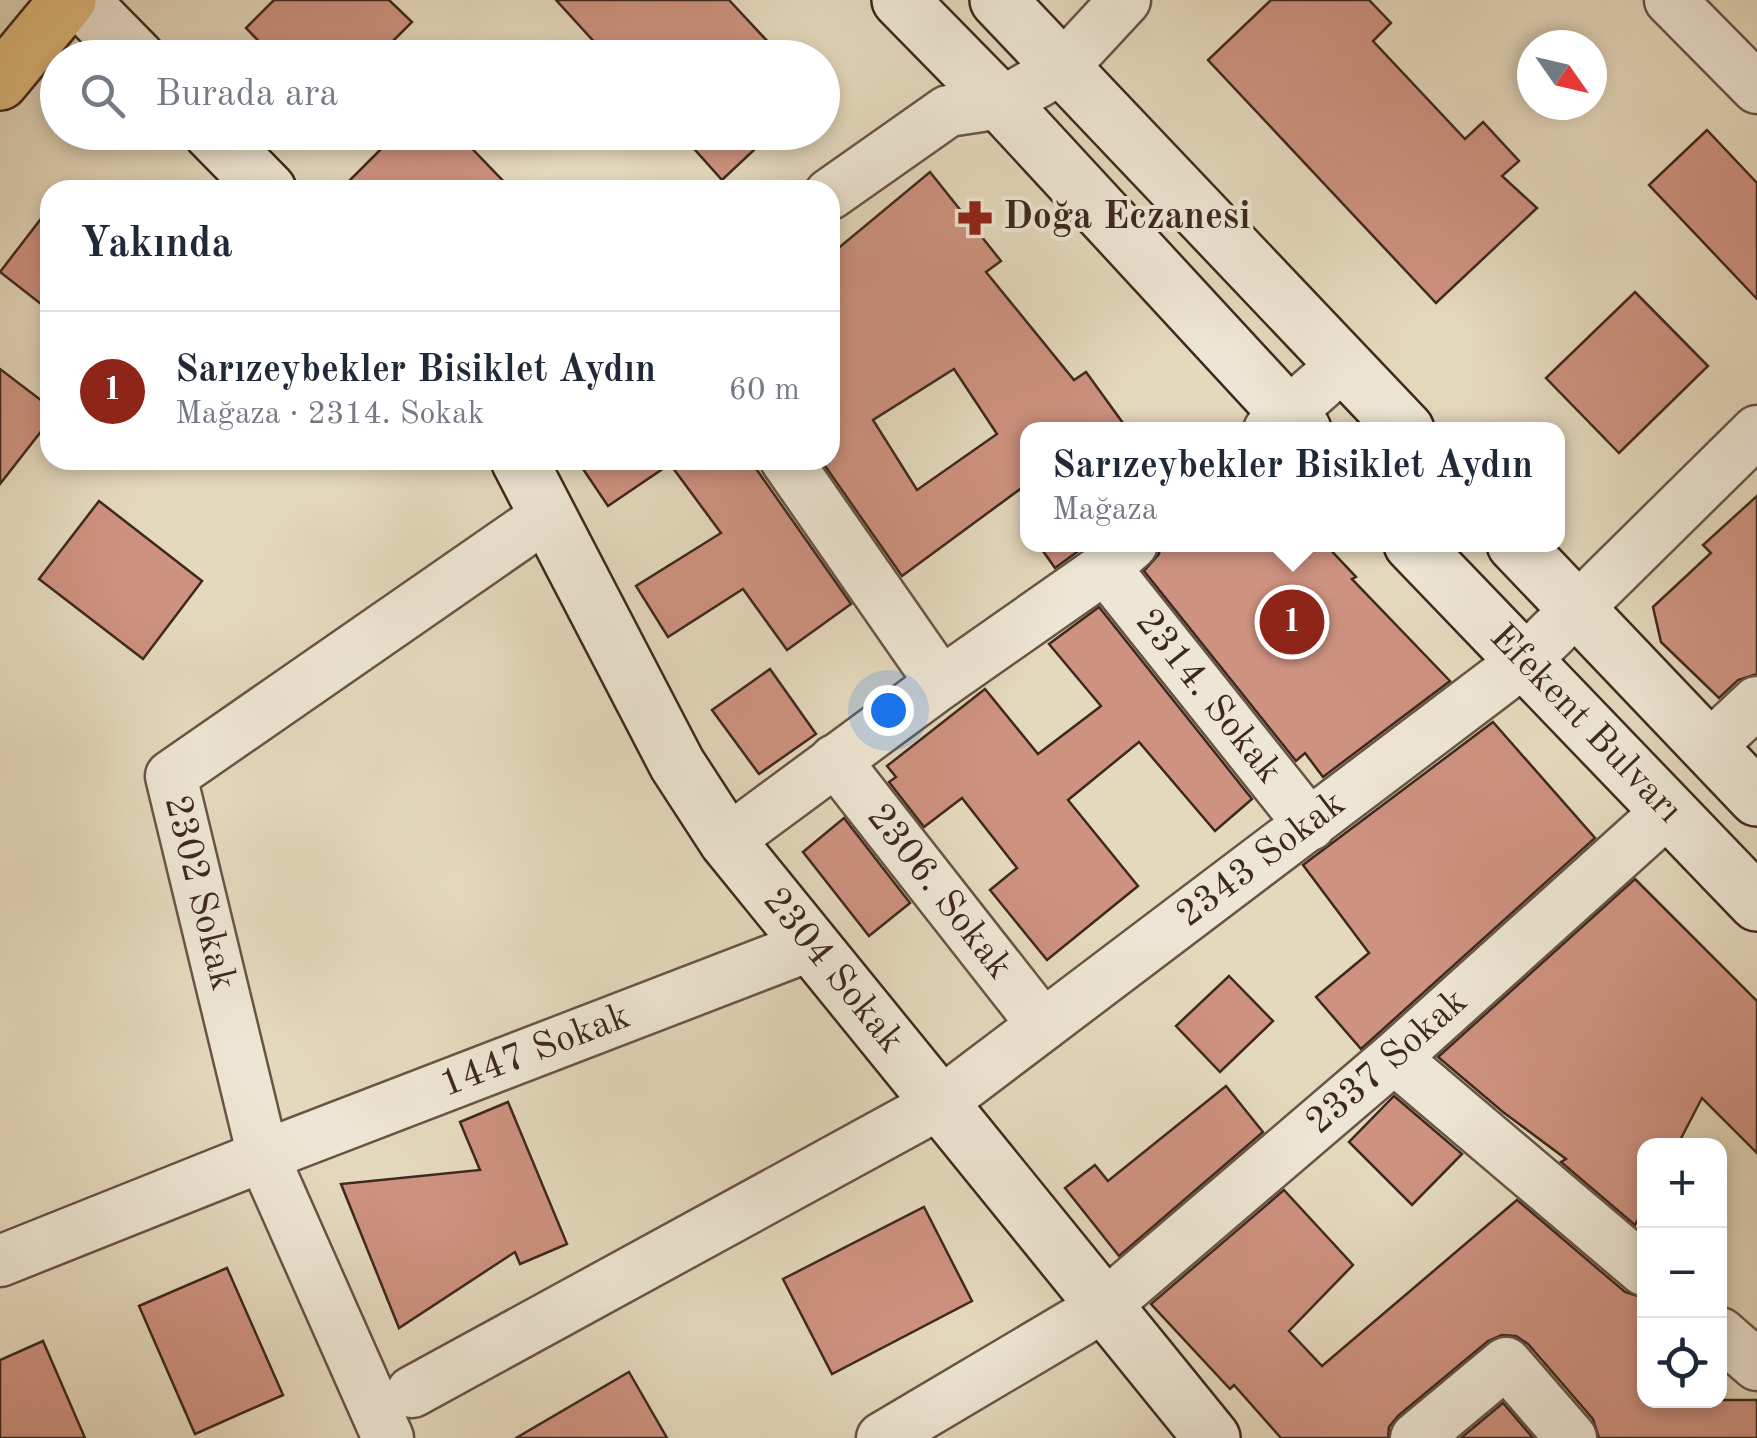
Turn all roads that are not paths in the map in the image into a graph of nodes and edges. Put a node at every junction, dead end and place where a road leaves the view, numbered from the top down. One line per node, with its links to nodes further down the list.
1 (68, 0): 9 (main road)
2 (80, 0): 7 (street)
3 (900, 0): 11 (street)
4 (998, 0): 8 (street)
5 (1125, 0): 8 (street)
6 (1670, 0): 10 (street)
7 (119, 40)
8 (1061, 68): 11 (street); 15 (street)
9 (0, 82)
10 (1757, 88)
11 (1001, 102): 14 (street); 16 (street)
12 (229, 150): 13 (street)
13 (258, 180)
14 (840, 187)
15 (1344, 364): 17 (street); 18 (street)
16 (1285, 422)
17 (1289, 422)
18 (1398, 422)
19 (1757, 431): 26 (street, 2343 Sokak)
20 (525, 470): 22 (street, 2304 Sokak)
21 (793, 470): 28 (street)
22 (549, 514): 35 (street, 2304 Sokak); 41 (street, 2302 Sokak)
23 (1420, 552): 27 (street, Efekent Bulvarı)
24 (1523, 552): 26 (street, Efekent Bulvarı)
25 (1118, 556): 28 (street); 34 (street, 2314. Sokak)
26 (1576, 609): 27 (street, 2343 Sokak); 30 (street, Efekent Bulvarı)
27 (1523, 662): 33 (street, Efekent Bulvarı); 34 (street, 2343 Sokak)
28 (941, 683): 31 (street)
29 (1757, 702): 30 (street)
30 (1708, 748): 32 (street, Efekent Bulvarı)
31 (836, 760): 35 (street); 38 (street, 2306. Sokak)
32 (1757, 798)
33 (1668, 810): 36 (street, Efekent Bulvarı); 39 (street, 2337 Sokak)
34 (1310, 825): 38 (street, 2343 Sokak)
35 (727, 840): 37 (street, 2304 Sokak)
36 (1757, 903)
37 (809, 946): 40 (street, 2304 Sokak); 41 (street, 1447 Sokak)
38 (1042, 1025): 40 (street, 2343 Sokak)
39 (1394, 1058): 43 (street); 44 (street, 2337 Sokak)
40 (940, 1104): 44 (street, 2304 Sokak); 47 (street, 2343 Sokak)
41 (263, 1156): 42 (street, 1447 Sokak); 48 (street, 2302 Sokak)
42 (0, 1261)
43 (1637, 1264)
44 (1103, 1306): 49 (street, 2337 Sokak); 50 (street, 2304 Sokak)
45 (1727, 1339): 46 (street)
46 (1757, 1365)
47 (412, 1392)
48 (388, 1438)
49 (882, 1438)
50 (1212, 1438)
51 (1416, 1438): 52 (street)
52 (1571, 1438)

